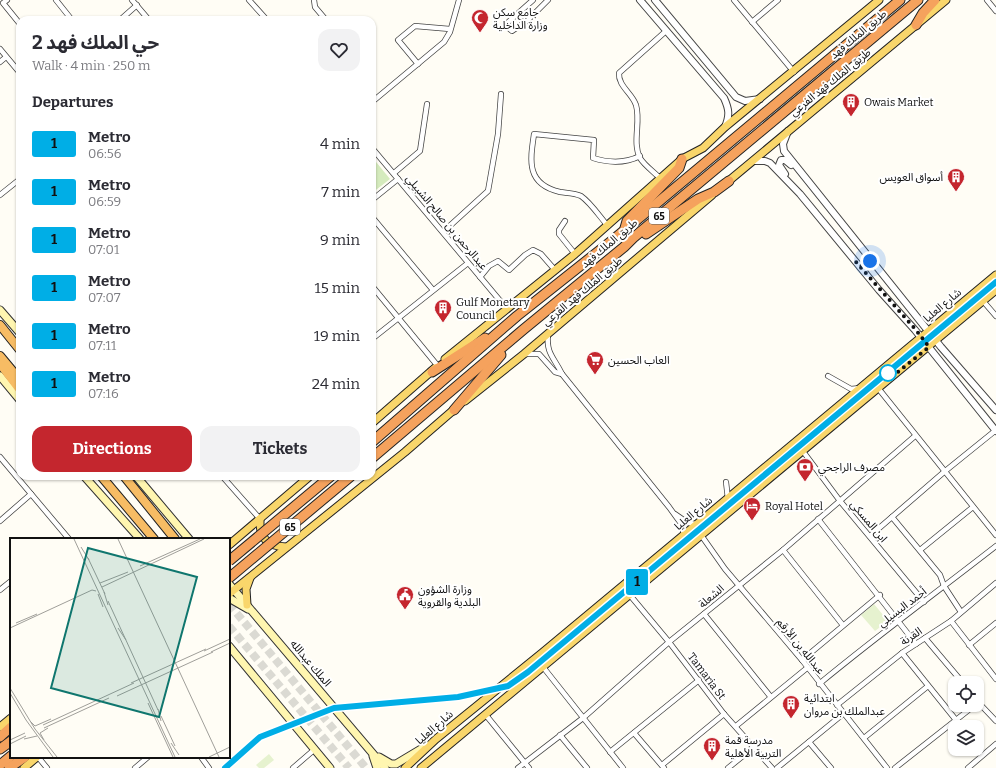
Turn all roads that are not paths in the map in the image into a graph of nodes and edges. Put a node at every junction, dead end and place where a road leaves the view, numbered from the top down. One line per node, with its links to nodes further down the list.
1 (56, 0): 21 (street)
2 (132, 0): 19 (street)
3 (249, 0): 24 (street)
4 (314, 0): 25 (street)
5 (459, 0): 29 (street)
6 (533, 0): 7 (street)
7 (548, 0)
8 (640, 0): 30 (street)
9 (655, 0): 37 (street)
10 (734, 0): 27 (street)
11 (778, 0): 27 (street)
12 (880, 0): 36 (main road)
13 (900, 0): 61 (highway, طريق الملك فهد / 65)
14 (918, 0): 63 (highway, طريق الملك فهد / 65)
15 (935, 0): 28 (highway)
16 (946, 0): 28 (main road, طريق الملك فهد الفرعي)
17 (987, 0): 20 (street)
18 (5, 2): 26 (street)
19 (137, 5): 22 (street); 23 (street)
20 (996, 11)
21 (69, 16)
22 (125, 16)
23 (146, 16)
24 (263, 16)
25 (323, 16)
26 (16, 18)
27 (752, 22): 36 (street)
28 (916, 25): 44 (main road, طريق الملك فهد الفرعي)
29 (450, 29): 34 (street); 34 (street)
30 (666, 31): 39 (street); 46 (street)
31 (0, 49): 32 (street)
32 (6, 57): 33 (street); 35 (street)
33 (0, 62)
34 (418, 64): 40 (street)
35 (16, 68)
36 (794, 72): 41 (main road)
37 (728, 88): 39 (street); 41 (street)
38 (501, 94): 62 (street)
39 (724, 98): 43 (street)
40 (376, 99)
41 (760, 99): 43 (main road)
42 (427, 104): 49 (street)
43 (725, 127): 47 (main road)
44 (788, 130): 48 (main road, طريق الملك فهد الفرعي); 54 (street)
45 (376, 153): 49 (street, عبدالرحمن بن صالح الشبيلي)
46 (640, 156): 50 (street); 60 (street)
47 (682, 159): 50 (main road); 61 (highway)
48 (754, 161): 52 (main road, طريق الملك فهد الفرعي); 55 (street)
49 (394, 173): 51 (street, عبدالرحمن بن صالح الشبيلي)
50 (660, 178): 60 (main road)
51 (398, 179): 57 (street); 62 (street, عبدالرحمن بن صالح الشبيلي)
52 (729, 181): 63 (highway); 84 (main road, طريق الملك فهد الفرعي)
53 (16, 182): 56 (street)
54 (808, 182): 55 (street); 64 (street)
55 (800, 194): 66 (street)
56 (0, 196)
57 (376, 197)
58 (565, 220): 65 (street)
59 (376, 222): 71 (street)
60 (608, 226): 65 (main road)
61 (625, 231): 79 (highway, طريق الملك فهد / 65)
62 (443, 232): 67 (street, عبدالرحمن بن صالح الشبيلي)
63 (624, 247): 82 (highway, طريق الملك فهد / 65)
64 (865, 251): 66 (street); 83 (street)
65 (575, 254): 68 (main road)
66 (856, 262): 86 (street)
67 (468, 263): 70 (street, عبدالرحمن بن صالح الشبيلي); 71 (street)
68 (555, 270): 70 (street); 75 (main road)
69 (996, 275): 83 (main road, شارع العليا)
70 (480, 277): 75 (street, عبدالرحمن بن صالح الشبيلي)
71 (433, 290): 78 (street)
72 (996, 290): 74 (main road, شارع العليا)
73 (376, 291): 78 (street)
74 (983, 301): 77 (street); 88 (main road, شارع العليا)
75 (507, 309): 94 (main road)
76 (0, 310): 81 (main road)
77 (996, 316)
78 (399, 318): 85 (street); 94 (street)
79 (513, 320): 94 (highway); 109 (highway, طريق الملك فهد / 65)
80 (0, 325): 87 (highway); 89 (highway)
81 (16, 328)
82 (524, 329): 103 (highway); 111 (highway, طريق الملك فهد / 65)
83 (928, 331): 86 (main road, شارع العليا); 88 (street)
84 (548, 334): 91 (main road, طريق الملك فهد الفرعي); 95 (street)
85 (376, 336)
86 (921, 337): 90 (street); 100 (main road, شارع العليا)
87 (16, 340)
88 (936, 341): 90 (main road, شارع العليا); 104 (street)
89 (16, 345)
90 (929, 347): 101 (main road, شارع العليا); 107 (street)
91 (524, 354): 95 (street); 103 (main road, طريق الملك فهد الفرعي)
92 (0, 356): 96 (highway)
93 (0, 364): 99 (highway)
94 (435, 369): 106 (main road)
95 (562, 374): 130 (street)
96 (16, 375)
97 (0, 376): 102 (main road)
98 (828, 376): 100 (street)
99 (16, 385)
100 (860, 388): 128 (main road, شارع العليا)
101 (878, 388): 108 (street); 110 (main road, شارع العليا)
102 (16, 395)
103 (454, 410): 114 (main road, طريق الملك فهد الفرعي)
104 (996, 410)
105 (996, 414): 107 (street)
106 (376, 420)
107 (996, 430): 113 (street)
108 (915, 436): 113 (street); 129 (street, الشعلة)
109 (376, 439)
110 (802, 450): 129 (street, ابن المسكي); 139 (main road, شارع العليا)
111 (376, 455)
112 (0, 457): 115 (street)
113 (944, 472): 131 (street); 132 (street)
114 (376, 475)
115 (16, 476)
116 (19, 480): 127 (street)
117 (88, 480): 142 (main road)
118 (104, 480): 143 (highway)
119 (127, 480): 144 (highway)
120 (141, 480): 145 (main road)
121 (226, 480): 133 (street)
122 (305, 480): 133 (main road)
123 (326, 480): 151 (highway, 65, bridge)
124 (346, 480): 152 (highway, 65, bridge)
125 (370, 480): 148 (main road, طريق الملك فهد الفرعي)
126 (726, 482): 128 (street)
127 (31, 494): 135 (street); 141 (street)
128 (728, 499): 136 (main road, شارع العليا)
129 (840, 500): 134 (street, الشعلة); 140 (street, ابن المسكي)
130 (669, 507): 136 (street); 137 (street)
131 (973, 507): 138 (street); 150 (street)
132 (892, 517): 140 (street); 150 (street)
133 (260, 519): 146 (main road); 148 (main road)
134 (818, 519): 149 (street, الشعلة); 161 (street)
135 (0, 521)
136 (698, 523): 137 (main road, شارع العليا)
137 (684, 535): 204 (main road, شارع العليا)
138 (996, 535)
139 (701, 536): 156 (street, عبدالله بن الأرقم); 160 (main road, شارع العليا)
140 (870, 536): 163 (street, ابن المسكي)
141 (66, 538)
142 (139, 538)
143 (153, 538)
144 (174, 538)
145 (187, 538)
146 (230, 544)
147 (996, 546): 157 (street, أحمد البسيلي)
148 (286, 547): 153 (main road, طريق الملك فهد الفرعي)
149 (784, 550): 156 (street, الشعلة); 170 (street)
150 (920, 550): 157 (street)
151 (230, 559)
152 (230, 577)
153 (250, 577): 159 (main road, طريق الملك فهد الفرعي); 164 (main road)
154 (10, 583): 158 (street)
155 (996, 583): 165 (street, القرنة)
156 (739, 585): 166 (street, الشعلة); 177 (street, عبدالله بن الأرقم)
157 (944, 586): 163 (street, أحمد البسيلي); 165 (street)
158 (0, 590)
159 (231, 591): 164 (main road, الملك عبدالله)
160 (629, 594): 172 (street, Tamaria St); 178 (main road, شارع العليا)
161 (880, 595): 167 (street); 170 (street)
162 (230, 598): 164 (main road)
163 (924, 602): 167 (street, أحمد البسيلي)
164 (249, 608): 212 (main road, الملك عبدالله)
165 (961, 612): 168 (street, القرنة)
166 (704, 614): 172 (street, الشعلة); 185 (street)
167 (897, 620): 173 (street); 183 (street, أحمد البسيلي)
168 (951, 621): 171 (street, القرنة); 174 (street)
169 (996, 623): 174 (street)
170 (842, 624): 177 (street)
171 (925, 638): 173 (street, القرنة); 180 (street)
172 (669, 642): 182 (street, Tamaria St); 192 (street, الشعلة)
173 (916, 644): 176 (street, القرنة)
174 (969, 645): 181 (street)
175 (230, 647): 209 (main road)
176 (902, 653): 184 (street); 186 (street, القرنة)
177 (802, 660): 179 (street, عبدالله بن الأرقم)
178 (543, 667): 189 (main road, شارع العليا); 192 (street)
179 (806, 668): 183 (street, عبدالله بن الأرقم); 185 (street)
180 (957, 676)
181 (996, 679)
182 (699, 680): 190 (street, Tamaria St); 200 (street)
183 (819, 684): 186 (street, عبدالله بن الأرقم)
184 (928, 686): 194 (street); 203 (street)
185 (770, 696): 196 (street)
186 (837, 705): 191 (street, عبدالله بن الأرقم)
187 (984, 710): 195 (street)
188 (966, 712): 194 (street)
189 (484, 714): 211 (main road, شارع العليا); 220 (street)
190 (724, 714): 196 (street, Tamaria St); 222 (street)
191 (843, 714): 203 (street, عبدالله بن الأرقم); 206 (street)
192 (583, 718): 201 (street, الشعلة); 213 (street)
193 (10, 719): 198 (main road)
194 (956, 720)
195 (996, 721)
196 (736, 726): 208 (street, Tamaria St)
197 (948, 726): 244 (street)
198 (0, 727)
199 (10, 728): 202 (highway)
200 (634, 733): 213 (street); 222 (street)
201 (560, 735): 220 (street, الشعلة); 237 (street)
202 (0, 737)
203 (864, 738): 243 (street, عبدالله بن الأرقم)
204 (436, 739): 212 (main road); 232 (main road, شارع العليا)
205 (10, 741): 210 (highway)
206 (809, 742): 241 (street); 242 (street)
207 (996, 744): 245 (street)
208 (754, 747): 239 (street); 240 (street, Tamaria St)
209 (315, 749): 228 (street); 229 (main road)
210 (0, 750)
211 (442, 750): 233 (main road, شارع العليا); 234 (main road)
212 (371, 751): 230 (main road); 231 (main road, الملك عبدالله)
213 (610, 752): 238 (street)
214 (10, 757): 221 (highway)
215 (24, 758): 223 (highway)
216 (36, 758): 224 (main road)
217 (38, 758): 225 (street)
218 (147, 758): 226 (street)
219 (202, 758): 227 (street)
220 (524, 762): 235 (street, الشعلة); 236 (street)
221 (0, 765)
222 (663, 767)
223 (9, 768)
224 (24, 768)
225 (47, 768)
226 (135, 768)
227 (209, 768)
228 (293, 768)
229 (330, 768)
230 (377, 768)
231 (385, 768)
232 (405, 768)
233 (421, 768)
234 (424, 768)
235 (518, 768)
236 (529, 768)
237 (587, 768)
238 (624, 768)
239 (728, 768)
240 (772, 768)
241 (777, 768)
242 (831, 768)
243 (887, 768)
244 (895, 768)
245 (968, 768)

